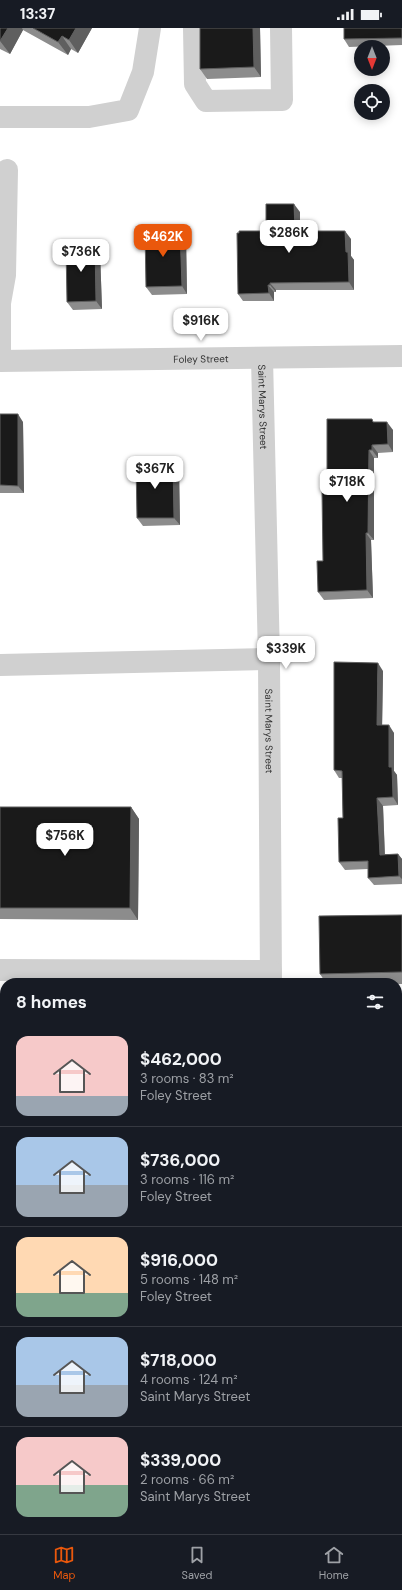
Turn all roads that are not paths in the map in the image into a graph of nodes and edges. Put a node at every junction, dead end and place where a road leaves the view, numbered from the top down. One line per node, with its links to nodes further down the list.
1 (150, 28): 4 (street)
2 (194, 28): 3 (street)
3 (281, 28)
4 (0, 117)
5 (7, 170): 6 (street)
6 (3, 275): 9 (street)
7 (402, 356): 8 (street, Foley Street)
8 (262, 358): 9 (street, Foley Street); 10 (street, Saint Marys Street)
9 (0, 361)
10 (269, 659): 11 (street); 14 (street, Saint Marys Street)
11 (0, 665)
12 (0, 970): 13 (street)
13 (209, 977): 14 (street)
14 (271, 977)

